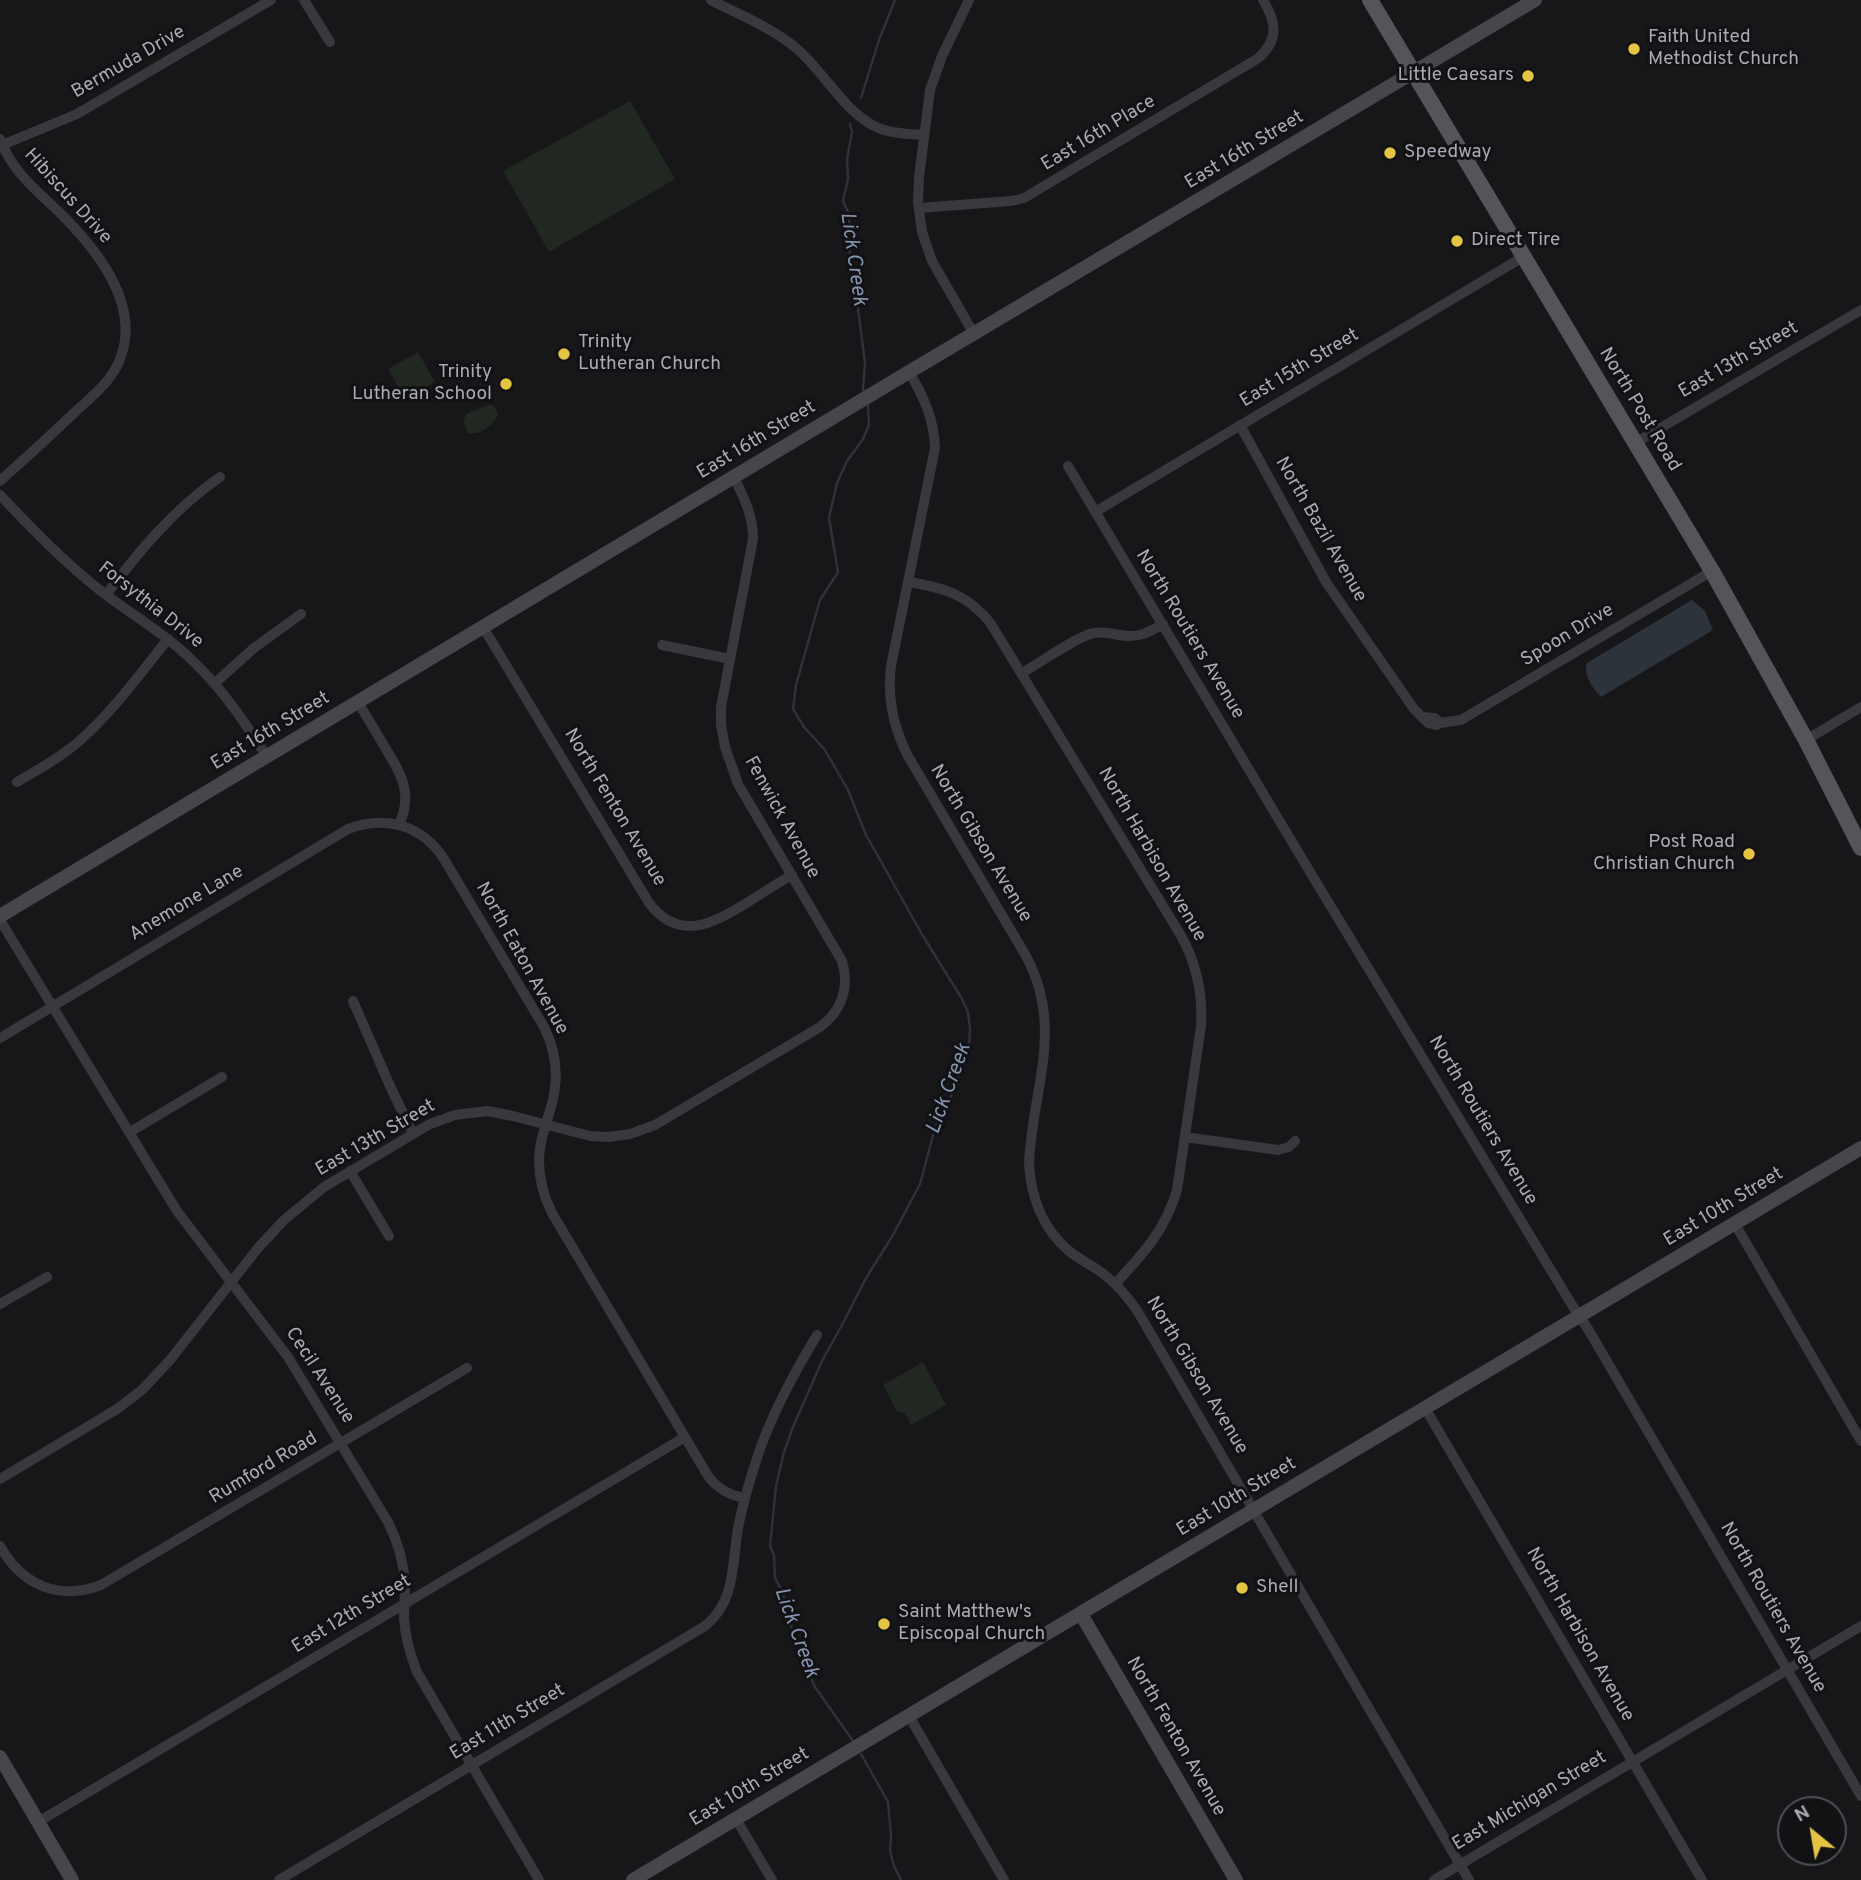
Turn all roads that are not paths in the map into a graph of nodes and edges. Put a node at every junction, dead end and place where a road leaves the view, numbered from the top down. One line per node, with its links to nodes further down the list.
1 (271, 0): 11 (street, Bermuda Drive)
2 (304, 0): 8 (street)
3 (711, 0): 10 (street)
4 (969, 0): 10 (street)
5 (1263, 0): 12 (street, East 16th Place)
6 (1370, 0): 9 (main road, North Post Road)
7 (1535, 0): 9 (street, East 16th Street)
8 (330, 42)
9 (1413, 72): 13 (main road, North Post Road); 15 (street, East 16th Street)
10 (924, 135): 12 (street)
11 (1, 143): 22 (street, Hibiscus Drive)
12 (919, 208): 15 (street)
13 (1523, 257): 17 (street, East 15th Street); 18 (main road, North Post Road)
14 (1861, 310): 18 (street, East 13th Street)
15 (974, 334): 16 (street, East 16th Street)
16 (909, 372): 21 (street, East 16th Street); 26 (street, North Gibson Avenue)
17 (1240, 425): 24 (street, East 15th Street); 38 (street, North Bazil Avenue)
18 (1635, 443): 25 (main road, North Post Road)
19 (1068, 466): 24 (street, North Routiers Avenue)
20 (220, 477): 27 (street)
21 (734, 477): 30 (street, East 16th Street); 33 (street, Fenwick Avenue)
22 (0, 481)
23 (0, 495): 27 (street, Forsythia Drive)
24 (1095, 512): 29 (street, North Routiers Avenue)
25 (1712, 572): 38 (street, Spoon Drive); 39 (main road, North Post Road)
26 (909, 582): 34 (street, North Harbison Avenue); 62 (street, North Gibson Avenue)
27 (106, 595): 31 (street, Forsythia Drive)
28 (301, 614): 35 (street)
29 (1163, 624): 34 (street); 64 (street, North Routiers Avenue)
30 (483, 626): 36 (street, East 16th Street); 44 (street, North Fenton Avenue)
31 (168, 639): 35 (street, Forsythia Drive); 41 (street)
32 (662, 645): 33 (street)
33 (730, 659): 44 (street, Fenwick Avenue)
34 (1022, 673): 54 (street, North Harbison Avenue)
35 (215, 683): 40 (street, Forsythia Drive)
36 (358, 702): 40 (street, East 16th Street); 42 (street)
37 (1861, 707): 39 (street)
38 (1440, 723)
39 (1806, 740): 43 (main road, North Post Road)
40 (267, 757): 45 (street, East 16th Street)
41 (17, 782)
42 (399, 825): 48 (street, Anemone Lane); 51 (street, North Eaton Avenue)
43 (1861, 848)
44 (792, 875): 47 (street, Fenwick Avenue)
45 (0, 918): 48 (street, Cecil Avenue)
46 (353, 1001): 53 (street)
47 (841, 1003): 51 (street, East 13th Street)
48 (52, 1006): 49 (street, Anemone Lane); 52 (street, Cecil Avenue)
49 (0, 1038)
50 (222, 1077): 52 (street)
51 (546, 1125): 53 (street, East 13th Street); 68 (street, North Eaton Avenue)
52 (130, 1132): 61 (street, Cecil Avenue)
53 (414, 1134): 57 (street, East 13th Street)
54 (1185, 1137): 55 (street); 62 (street, North Harbison Avenue)
55 (1294, 1141)
56 (1861, 1148): 58 (street, East 10th Street)
57 (350, 1171): 59 (street); 61 (street, East 13th Street)
58 (1735, 1224): 64 (street, East 10th Street); 69 (street)
59 (389, 1236)
60 (47, 1277): 63 (street)
61 (232, 1283): 70 (street, Cecil Avenue); 71 (street, East 13th Street)
62 (1115, 1284): 73 (street, North Gibson Avenue)
63 (0, 1304)
64 (1580, 1317): 67 (street, East 10th Street); 78 (street, North Routiers Avenue)
65 (817, 1335): 72 (street, East 11th Street)
66 (467, 1368): 70 (street, Rumford Road)
67 (1425, 1408): 73 (street, East 10th Street); 81 (street, North Harbison Avenue)
68 (685, 1437): 72 (street, North Eaton Avenue); 75 (street, East 12th Street)
69 (1861, 1441)
70 (341, 1443): 74 (street, Rumford Road); 75 (street, Cecil Avenue)
71 (0, 1479)
72 (745, 1499): 82 (street, East 11th Street)
73 (1254, 1510): 76 (street, East 10th Street); 86 (street, North Gibson Avenue)
74 (0, 1546)
75 (404, 1604): 82 (street, Cecil Avenue); 85 (street, East 12th Street)
76 (1082, 1614): 79 (street, East 10th Street); 93 (street, North Fenton Avenue)
77 (1861, 1626): 78 (street, East Michigan Street)
78 (1787, 1670): 81 (street, East Michigan Street); 83 (street, North Routiers Avenue)
79 (909, 1716): 84 (street, East 10th Street); 92 (street)
80 (0, 1757): 85 (street)
81 (1633, 1761): 86 (street, East Michigan Street); 96 (street, North Harbison Avenue)
82 (471, 1766): 88 (street, East 11th Street); 89 (street, Cecil Avenue)
83 (1861, 1796)
84 (736, 1819): 90 (street, East 10th Street); 91 (street)
85 (38, 1822): 87 (street)
86 (1460, 1864): 94 (street, East Michigan Street); 95 (street, North Gibson Avenue)
87 (72, 1880)
88 (279, 1880)
89 (539, 1880)
90 (633, 1880)
91 (772, 1880)
92 (1004, 1880)
93 (1236, 1880)
94 (1434, 1880)
95 (1469, 1880)
96 (1702, 1880)

